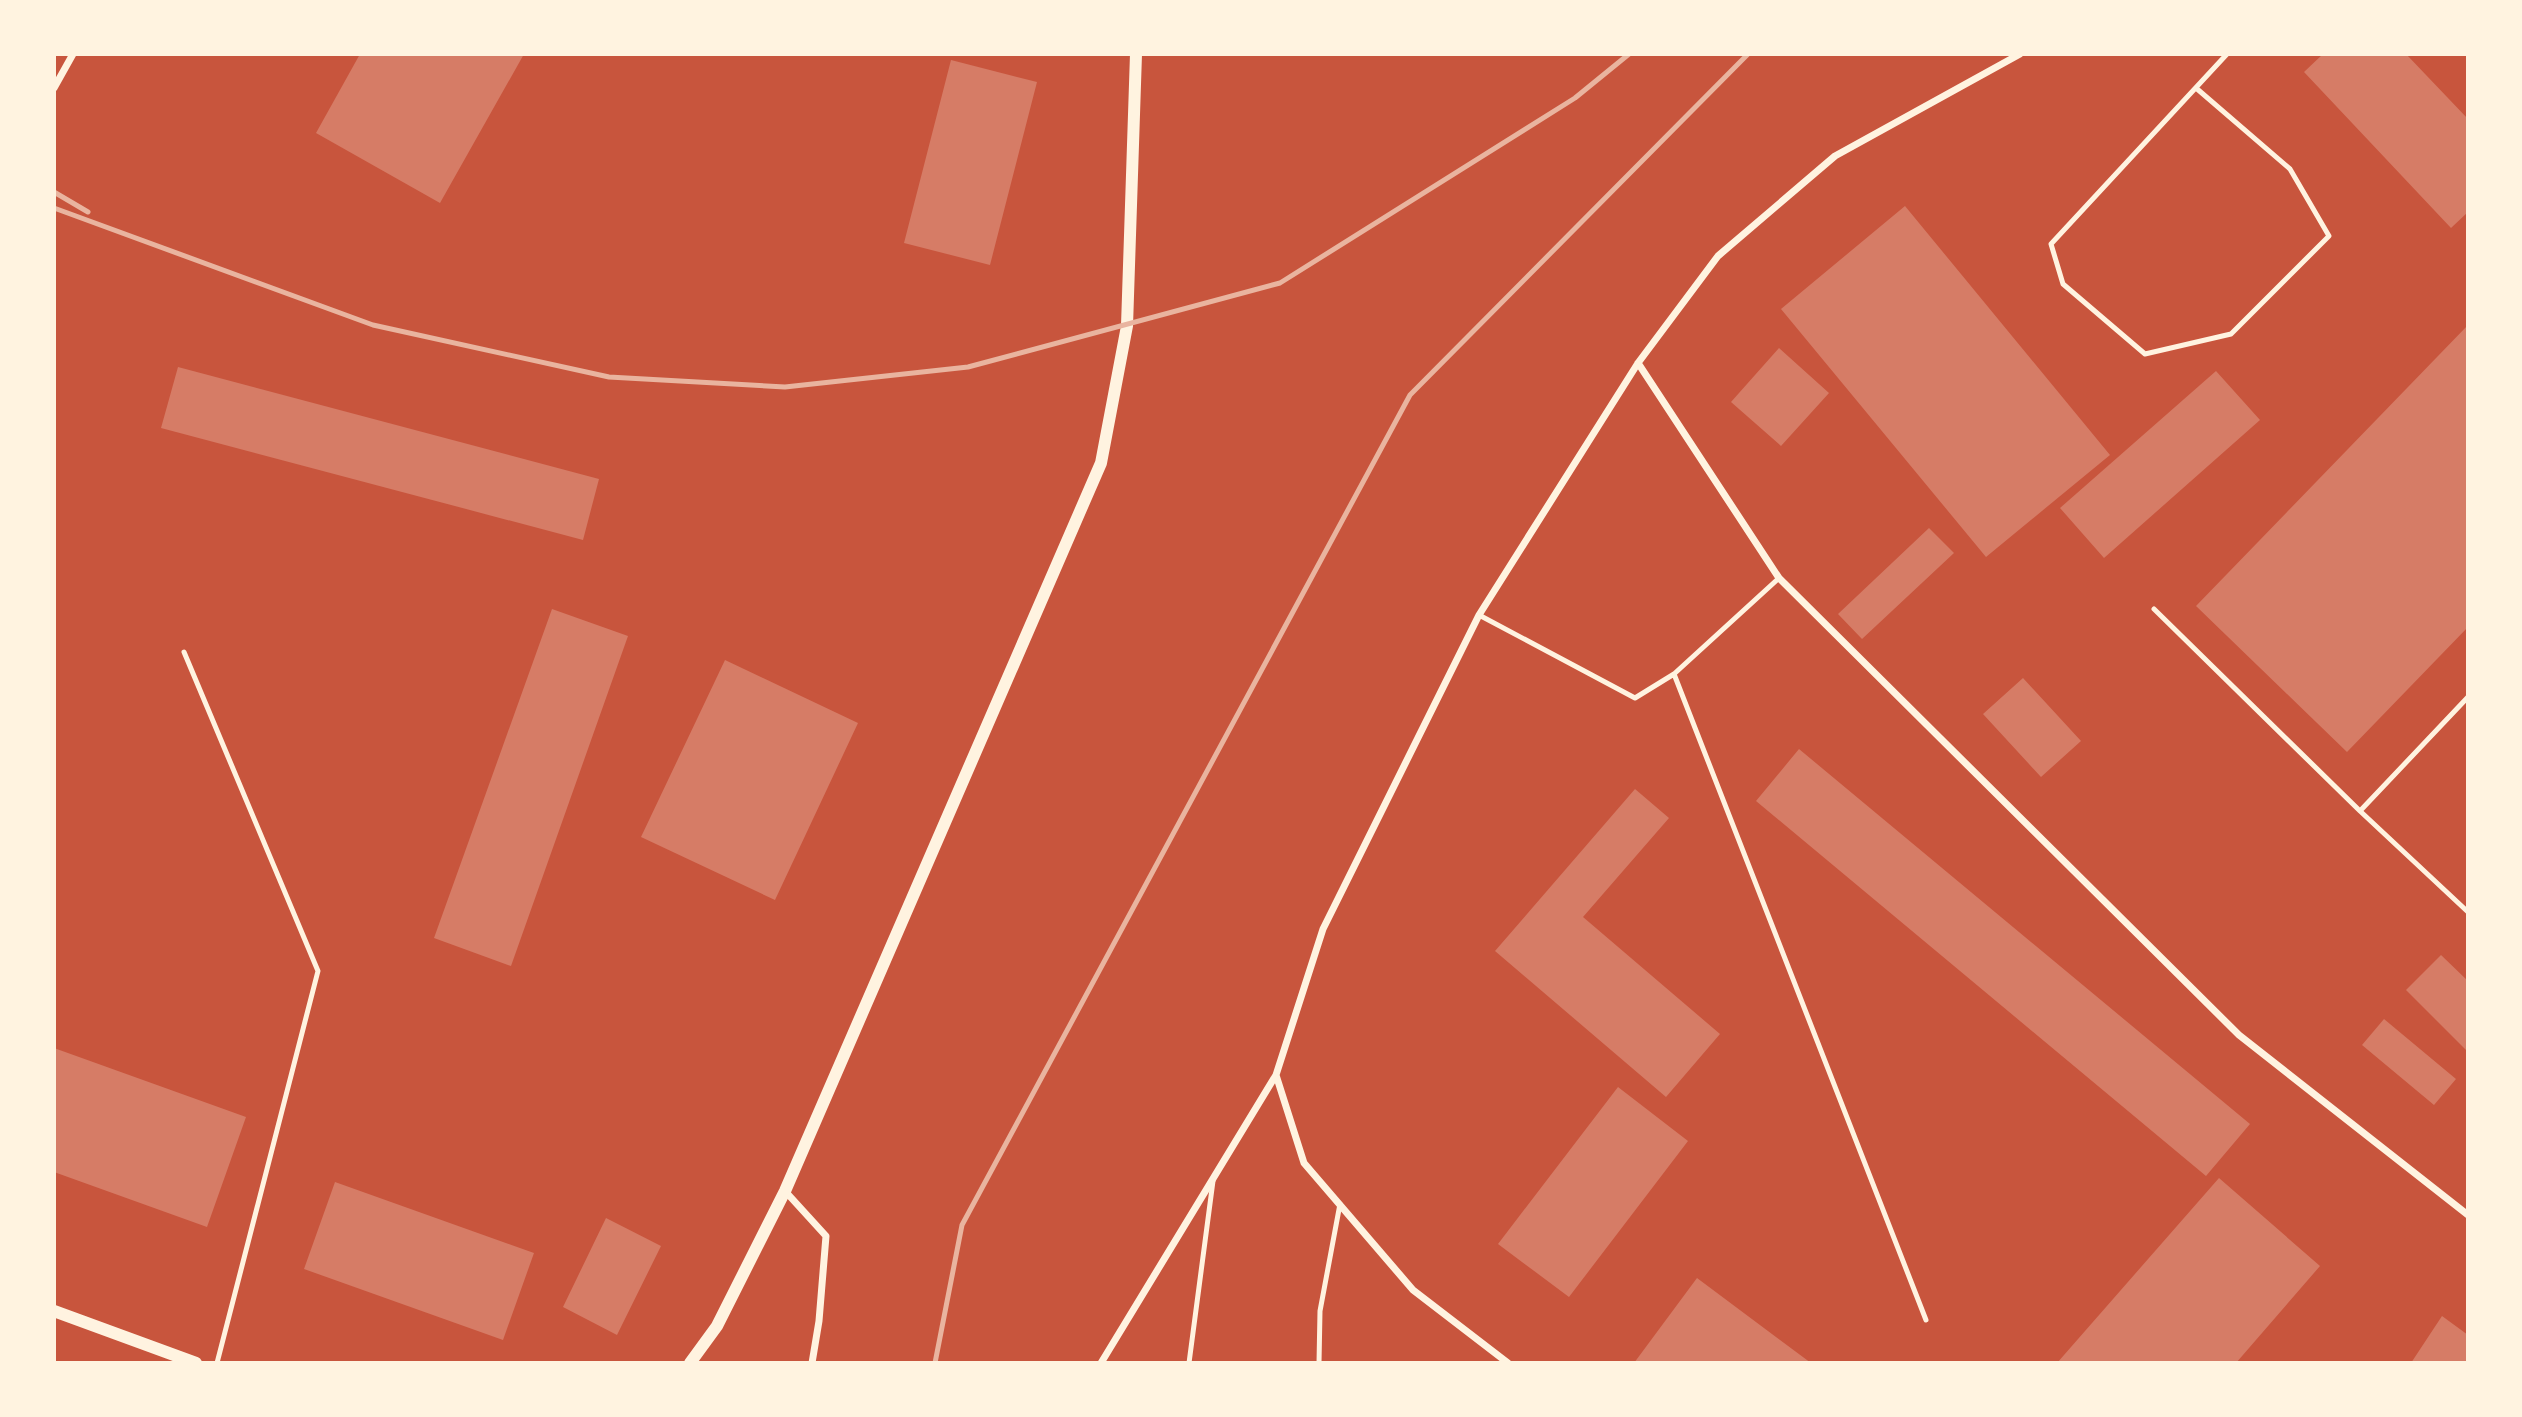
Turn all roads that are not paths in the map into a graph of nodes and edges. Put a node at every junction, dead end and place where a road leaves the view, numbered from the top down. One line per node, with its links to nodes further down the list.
1 (73, 54): 5 (street)
2 (1136, 54): 18 (street)
3 (2021, 54): 7 (street)
4 (2227, 54): 6 (lane)
5 (54, 88)
6 (2196, 88): 6 (lane)
7 (1638, 363): 8 (street); 10 (street)
8 (1779, 578): 12 (lane); 20 (street)
9 (2154, 609): 14 (lane)
10 (1479, 615): 12 (lane); 16 (street)
11 (184, 652): 24 (lane)
12 (1674, 674): 22 (lane)
13 (2468, 697): 14 (lane)
14 (2360, 811): 15 (lane)
15 (2468, 912)
16 (1276, 1075): 17 (street); 19 (street)
17 (1213, 1178): 27 (street); 28 (lane)
18 (785, 1191): 25 (street); 26 (street)
19 (1340, 1204): 29 (lane); 30 (street)
20 (2468, 1215)
21 (54, 1311): 23 (street)
22 (1926, 1320)
23 (196, 1363)
24 (216, 1363)
25 (690, 1363)
26 (812, 1363)
27 (1101, 1363)
28 (1189, 1363)
29 (1319, 1363)
30 (1508, 1363)

